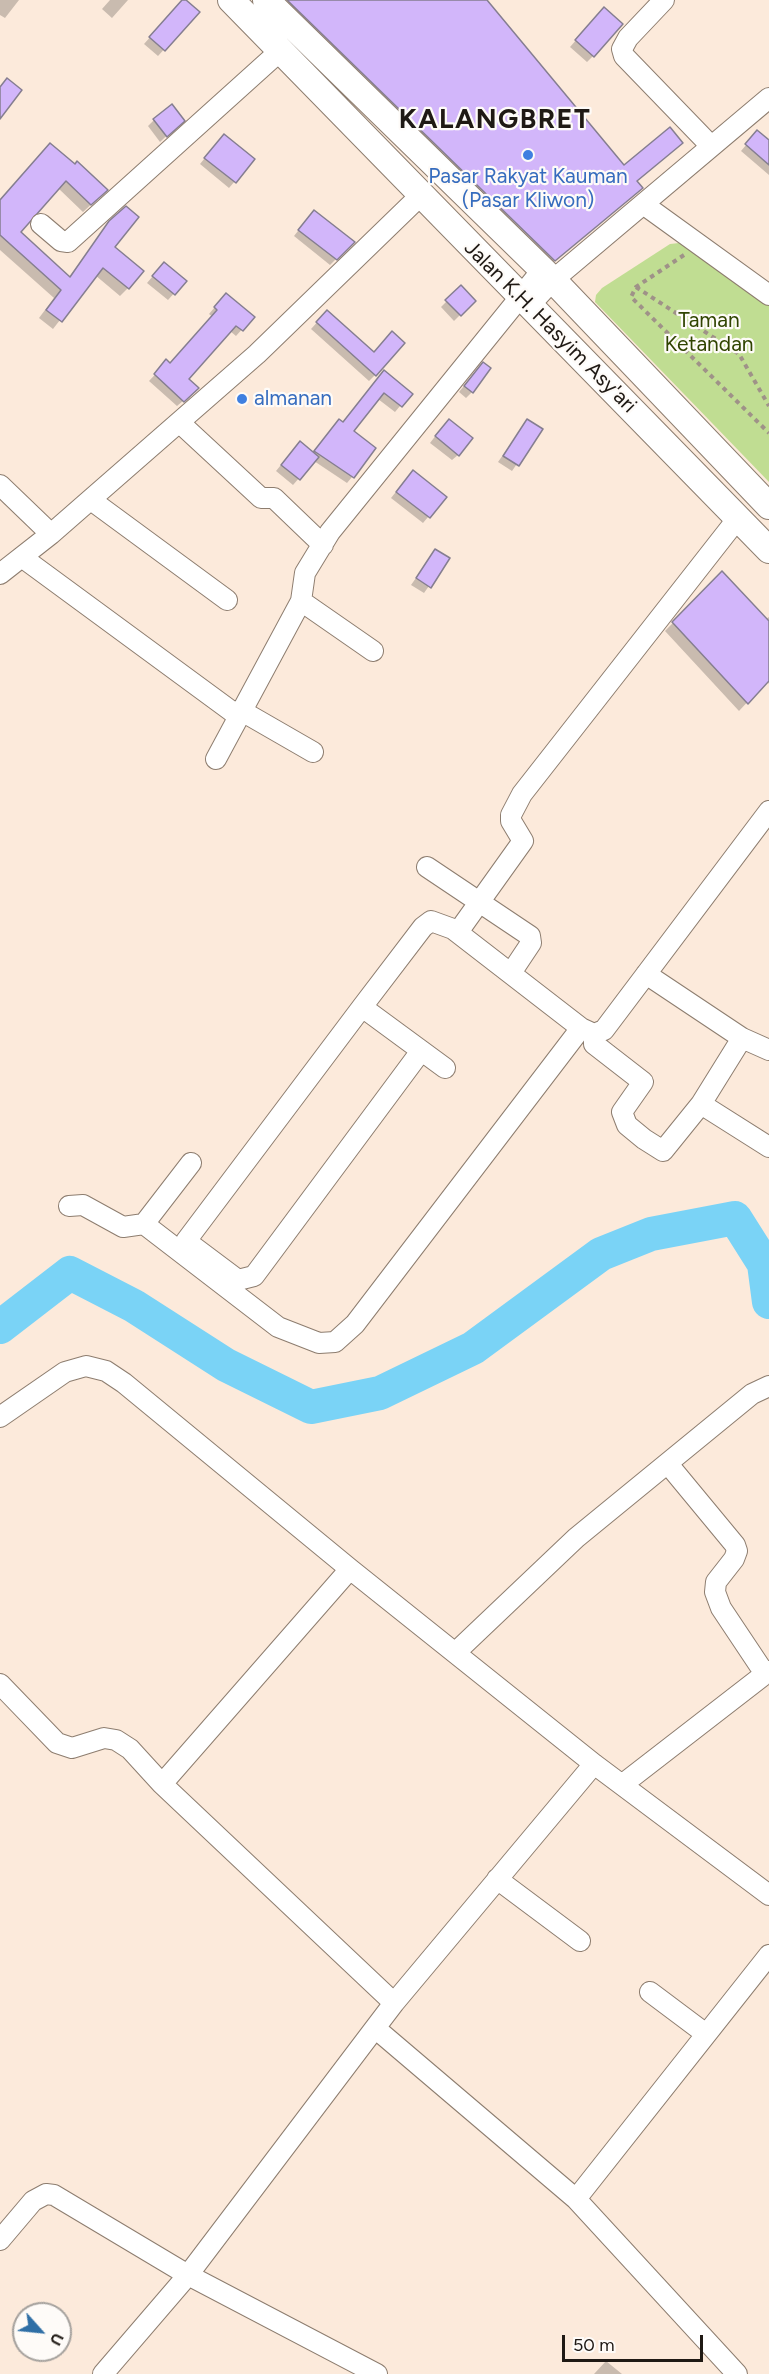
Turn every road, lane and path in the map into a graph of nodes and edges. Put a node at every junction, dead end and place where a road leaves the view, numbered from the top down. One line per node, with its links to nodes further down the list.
1 (231, 0): 4 (main road, Jalan K.H. Hasyim Asy'ari)
2 (266, 0): 11 (main road, Jalan K.H. Hasyim Asy'ari)
3 (659, 2): 6 (street)
4 (280, 51): 7 (main road, Jalan K.H. Hasyim Asy'ari); 9 (street)
5 (769, 98): 6 (street)
6 (711, 146): 8 (street)
7 (420, 196): 14 (main road, Jalan K.H. Hasyim Asy'ari); 16 (street)
8 (643, 204): 11 (street); 13 (street)
9 (41, 224)
10 (694, 257): 12 (path)
11 (548, 275): 14 (street); 20 (main road, Jalan K.H. Hasyim Asy'ari)
12 (636, 287): 15 (path); 17 (path)
13 (769, 295)
14 (525, 300): 21 (main road, Jalan K.H. Hasyim Asy'ari); 23 (street)
15 (769, 406)
16 (180, 423): 19 (street); 23 (street)
17 (769, 433)
18 (0, 485): 22 (street)
19 (91, 500): 22 (street); 27 (street)
20 (769, 506)
21 (738, 518): 24 (main road, Jalan K.H. Hasyim Asy'ari); 35 (street)
22 (51, 534): 25 (street)
23 (322, 545): 28 (street)
24 (769, 550)
25 (23, 558): 26 (street); 30 (street)
26 (0, 574)
27 (227, 600)
28 (301, 601): 29 (street); 30 (street)
29 (373, 651)
30 (239, 713): 31 (street); 32 (street)
31 (314, 752)
32 (216, 759)
33 (769, 811): 38 (street)
34 (427, 867): 35 (street)
35 (480, 901): 36 (street); 37 (street)
36 (458, 932): 37 (street); 39 (street)
37 (511, 973): 40 (street)
38 (646, 974): 40 (street); 41 (street)
39 (362, 1007): 43 (street); 50 (street)
40 (588, 1031): 45 (street); 50 (street)
41 (742, 1038): 42 (street); 45 (street)
42 (769, 1050)
43 (422, 1051): 44 (street); 50 (street)
44 (445, 1068)
45 (701, 1104): 46 (street)
46 (769, 1147)
47 (191, 1163): 49 (street)
48 (69, 1206): 49 (street)
49 (144, 1224): 50 (street)
50 (183, 1246)
51 (769, 1386): 53 (street)
52 (0, 1417): 54 (street)
53 (668, 1464): 55 (street); 56 (street)
54 (350, 1569): 55 (street); 59 (street)
55 (456, 1652): 58 (street)
56 (767, 1673): 60 (street)
57 (0, 1684): 59 (street)
58 (594, 1764): 60 (street); 61 (street)
59 (162, 1784): 66 (street)
60 (623, 1784): 62 (street)
61 (497, 1879): 63 (street); 66 (street)
62 (769, 1895)
63 (580, 1941)
64 (769, 1955): 68 (street)
65 (650, 1992): 68 (street)
66 (394, 2003): 67 (street)
67 (375, 2028): 69 (street); 71 (street)
68 (706, 2034): 69 (street)
69 (576, 2199): 74 (street)
70 (0, 2240): 71 (street)
71 (188, 2275): 72 (street); 73 (street)
72 (103, 2374)
73 (377, 2374)
74 (737, 2374)

